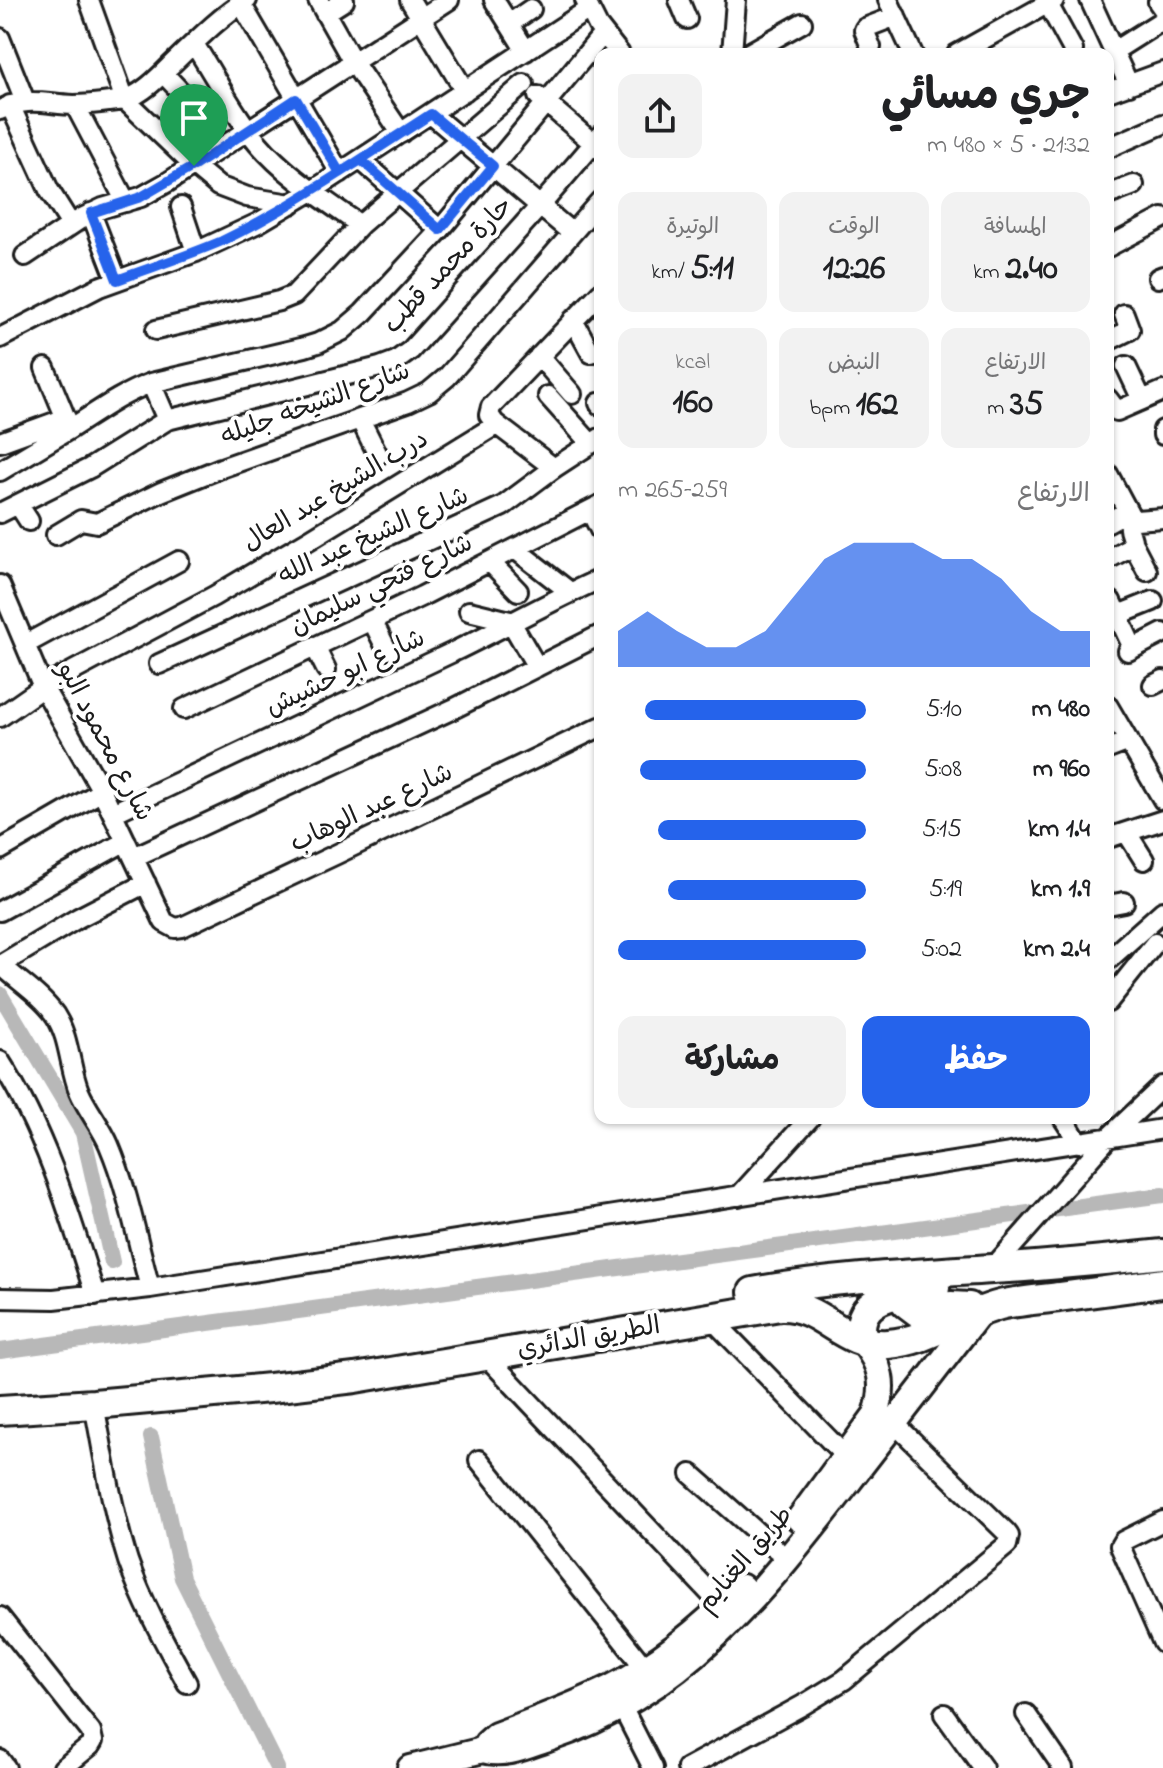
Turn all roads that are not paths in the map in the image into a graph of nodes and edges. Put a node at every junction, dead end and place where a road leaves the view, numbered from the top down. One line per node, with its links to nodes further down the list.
1 (89, 0): 44 (street)
2 (410, 0): 16 (street)
3 (449, 0): 16 (street)
4 (494, 0): 20 (street)
5 (679, 0): 17 (street)
6 (736, 0): 26 (street)
7 (1090, 0): 31 (street)
8 (242, 1): 23 (street); 43 (street)
9 (344, 1): 12 (street)
10 (1051, 2): 14 (street); 30 (street)
11 (587, 5): 21 (street); 32 (street)
12 (321, 6): 34 (street)
13 (892, 8): 24 (street); 28 (street)
14 (1023, 8): 29 (street)
15 (531, 9): 20 (street)
16 (421, 18): 34 (street); 41 (street)
17 (687, 19)
18 (1163, 20): 33 (street)
19 (796, 22): 27 (street)
20 (509, 24): 32 (street)
21 (603, 34): 25 (street); 45 (street)
22 (0, 38): 46 (street)
23 (194, 44): 37 (street); 51 (street)
24 (871, 47)
25 (615, 48)
26 (732, 48)
27 (756, 48)
28 (910, 48)
29 (966, 48)
30 (1072, 48)
31 (1113, 48)
32 (526, 51): 35 (street)
33 (1114, 51): 39 (street)
34 (353, 62): 43 (street); 52 (street)
35 (503, 66): 38 (street); 41 (street)
36 (1163, 72): 39 (street)
37 (163, 73): 42 (street); 44 (street)
38 (524, 84): 45 (street); 53 (street)
39 (1129, 85): 40 (street)
40 (1114, 90)
41 (465, 91): 48 (street)
42 (181, 92)
43 (296, 99): 51 (street); 61 (street)
44 (125, 100): 47 (street); 59 (street)
45 (545, 102): 54 (street); 60 (street)
46 (12, 105): 47 (street); 73 (street)
47 (75, 105): 66 (street)
48 (431, 114): 52 (street); 53 (street)
49 (196, 124): 57 (street)
50 (1163, 124): 55 (street)
51 (249, 130): 57 (street); 63 (street)
52 (401, 133): 58 (street)
53 (460, 138): 60 (street); 64 (street)
54 (594, 140)
55 (1114, 145)
56 (594, 147): 68 (street, حارة محمد قطب)
57 (211, 154): 59 (street)
58 (361, 160): 61 (street); 64 (street)
59 (194, 166): 66 (street); 67 (street)
60 (493, 166): 68 (street); 75 (street)
61 (340, 173): 63 (street)
62 (1134, 185): 65 (street)
63 (312, 191): 67 (street); 74 (street)
64 (397, 191): 74 (street); 75 (street)
65 (1114, 193)
66 (126, 202): 71 (street)
67 (291, 204): 78 (street)
68 (540, 206): 76 (street); 98 (street, حارة محمد قطب)
69 (181, 207): 78 (street)
70 (594, 208): 76 (street, شارع الشيخه جليله)
71 (91, 213): 73 (street); 80 (street)
72 (1163, 218): 77 (street)
73 (71, 225): 79 (street)
74 (360, 225): 84 (street)
75 (440, 230): 91 (street)
76 (572, 233): 97 (street, شارع الشيخه جليله)
77 (1114, 244)
78 (196, 252): 80 (street)
79 (25, 256)
80 (117, 280): 85 (street)
81 (594, 301): 83 (street)
82 (1124, 314): 86 (street)
83 (573, 320): 87 (street); 88 (street)
84 (156, 330)
85 (0, 338)
86 (1114, 338)
87 (591, 353)
88 (539, 356): 93 (street); 100 (street)
89 (1126, 366): 95 (street)
90 (45, 368): 99 (street)
91 (151, 383): 98 (street); 99 (street)
92 (1163, 391): 95 (street)
93 (572, 394)
94 (548, 396): 101 (street)
95 (1142, 400): 96 (street)
96 (1114, 407)
97 (360, 419): 104 (street); 115 (street, شارع الشيخه جليله)
98 (167, 420): 108 (street, حارة محمد قطب)
99 (68, 423): 102 (street); 106 (street)
100 (496, 424): 105 (street); 138 (street, درب الشيخ عبد العال)
101 (594, 439)
102 (0, 442)
103 (594, 442): 105 (street, شارع الشيخ عبد الله)
104 (378, 455)
105 (554, 468): 135 (street, شارع الشيخ عبد الله)
106 (0, 471)
107 (1114, 485): 111 (street)
108 (18, 504): 110 (street, حارة محمد قطب); 114 (street)
109 (594, 509): 117 (street, شارع فتحي سليمان)
110 (0, 513)
111 (1129, 514): 112 (street); 113 (street); 116 (street)
112 (1163, 518)
113 (1114, 520)
114 (29, 521)
115 (56, 535)
116 (1133, 544): 118 (street); 121 (street)
117 (515, 549): 120 (street, شارع فتحي سليمان); 125 (street)
118 (1114, 555)
119 (179, 561): 132 (street)
120 (490, 562): 124 (street); 128 (street, شارع فتحي سليمان)
121 (1147, 571)
122 (594, 582): 125 (street, شارع ابو حشيش)
123 (0, 585): 132 (street, شارع محمود البو)
124 (518, 591)
125 (570, 592): 129 (street, شارع ابو حشيش)
126 (1153, 601): 130 (street)
127 (469, 611): 129 (street)
128 (372, 620): 133 (street, شارع فتحي سليمان); 134 (street)
129 (513, 623): 136 (street); 147 (street, شارع ابو حشيش)
130 (1162, 636)
131 (594, 638): 136 (street)
132 (26, 644): 138 (street, شارع محمود البو)
133 (315, 647): 137 (street); 139 (street, شارع فتحي سليمان)
134 (387, 650)
135 (159, 664)
136 (537, 667): 151 (street)
137 (326, 669)
138 (43, 687): 140 (street, درب الشيخ عبد العال); 145 (street, شارع محمود البو)
139 (184, 709)
140 (0, 717)
141 (1114, 718): 143 (street)
142 (594, 730): 157 (street, شارع عبد الوهاب)
143 (1129, 741): 144 (street); 146 (street)
144 (1114, 747)
145 (102, 791): 147 (street, شارع محمود البو); 152 (street)
146 (1163, 800)
147 (113, 813): 151 (street, شارع محمود البو)
148 (1160, 826): 149 (street)
149 (1127, 833): 150 (street); 153 (street)
150 (1114, 836)
151 (130, 849): 154 (street, شارع محمود البو); 155 (street)
152 (0, 850)
153 (1144, 860)
154 (146, 883): 157 (street, شارع محمود البو); 160 (street)
155 (0, 911)
156 (1163, 911): 159 (street)
157 (164, 922)
158 (1155, 943): 161 (street)
159 (1114, 955)
160 (0, 964): 173 (street)
161 (1114, 994)
162 (0, 1061): 175 (street)
163 (1163, 1086): 167 (street)
164 (805, 1124): 169 (street)
165 (1067, 1124): 168 (street)
166 (1163, 1129): 167 (street)
167 (1108, 1138): 168 (street); 171 (street)
168 (1079, 1143): 169 (street)
169 (739, 1196): 173 (street)
170 (1163, 1254): 171 (highway, الطريق الدائري)
171 (992, 1269): 174 (highway); 181 (highway, الطريق الدائري)
172 (1163, 1283): 177 (highway, الطريق الدائري)
173 (150, 1288): 175 (street)
174 (904, 1293): 177 (highway); 179 (highway)
175 (95, 1295): 176 (street)
176 (0, 1298)
177 (981, 1311): 179 (highway, الطريق الدائري); 184 (main road, طريق الغنايم)
178 (711, 1318): 179 (highway, الطريق الدائري); 180 (highway, الطريق الدائري); 185 (street)
179 (862, 1341): 185 (main road, طريق الغنايم)
180 (487, 1357): 182 (highway, الطريق الدائري); 190 (street)
181 (0, 1392)
182 (94, 1404): 183 (highway, الطريق الدائري); 194 (street)
183 (0, 1410)
184 (894, 1423): 195 (main road, طريق الغنايم); 200 (street)
185 (846, 1457): 189 (main road, طريق الغنايم)
186 (479, 1460): 193 (street)
187 (691, 1474): 189 (street)
188 (1163, 1521): 192 (street)
189 (776, 1549): 190 (main road, طريق الغنايم)
190 (723, 1607): 193 (main road, طريق الغنايم)
191 (0, 1617): 202 (street)
192 (1163, 1643)
193 (645, 1668): 198 (main road, طريق الغنايم)
194 (187, 1683)
195 (622, 1707): 198 (main road, طريق الغنايم); 204 (street)
196 (944, 1714): 206 (street)
197 (1026, 1714): 207 (street)
198 (488, 1759): 203 (main road, طريق الغنايم)
199 (0, 1760): 201 (street)
200 (708, 1763): 205 (street)
201 (6, 1768)
202 (63, 1768)
203 (410, 1768)
204 (653, 1768)
205 (687, 1768)
206 (983, 1768)
207 (1063, 1768)

